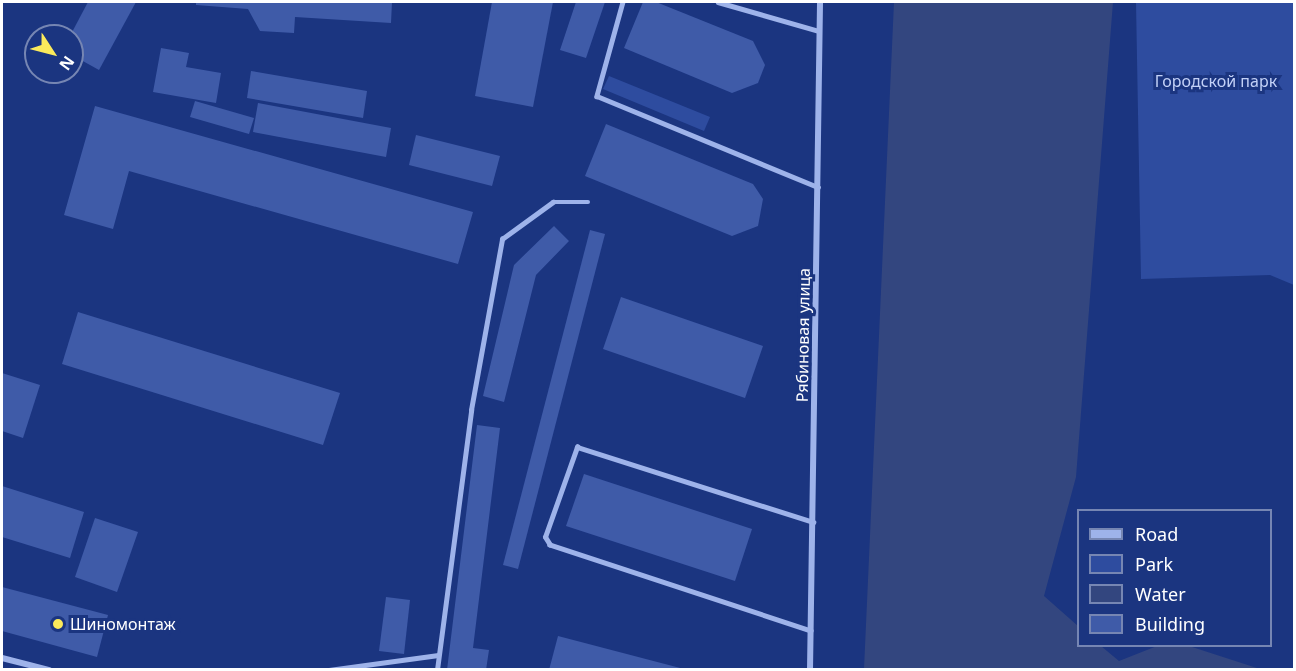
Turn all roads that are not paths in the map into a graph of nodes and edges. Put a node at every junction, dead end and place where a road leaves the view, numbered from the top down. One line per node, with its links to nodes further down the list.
1 (623, 2): 5 (lane)
2 (718, 2): 4 (lane)
3 (820, 2): 4 (street, Рябиновая улица)
4 (819, 31): 5 (street, Рябиновая улица)
5 (818, 188): 7 (street, Рябиновая улица)
6 (588, 202): 9 (lane)
7 (813, 522): 8 (street, Рябиновая улица); 8 (lane)
8 (811, 631): 14 (street, Рябиновая улица)
9 (438, 655): 12 (lane); 13 (lane)
10 (2, 658): 11 (street)
11 (49, 669)
12 (328, 669)
13 (436, 669)
14 (810, 669)

